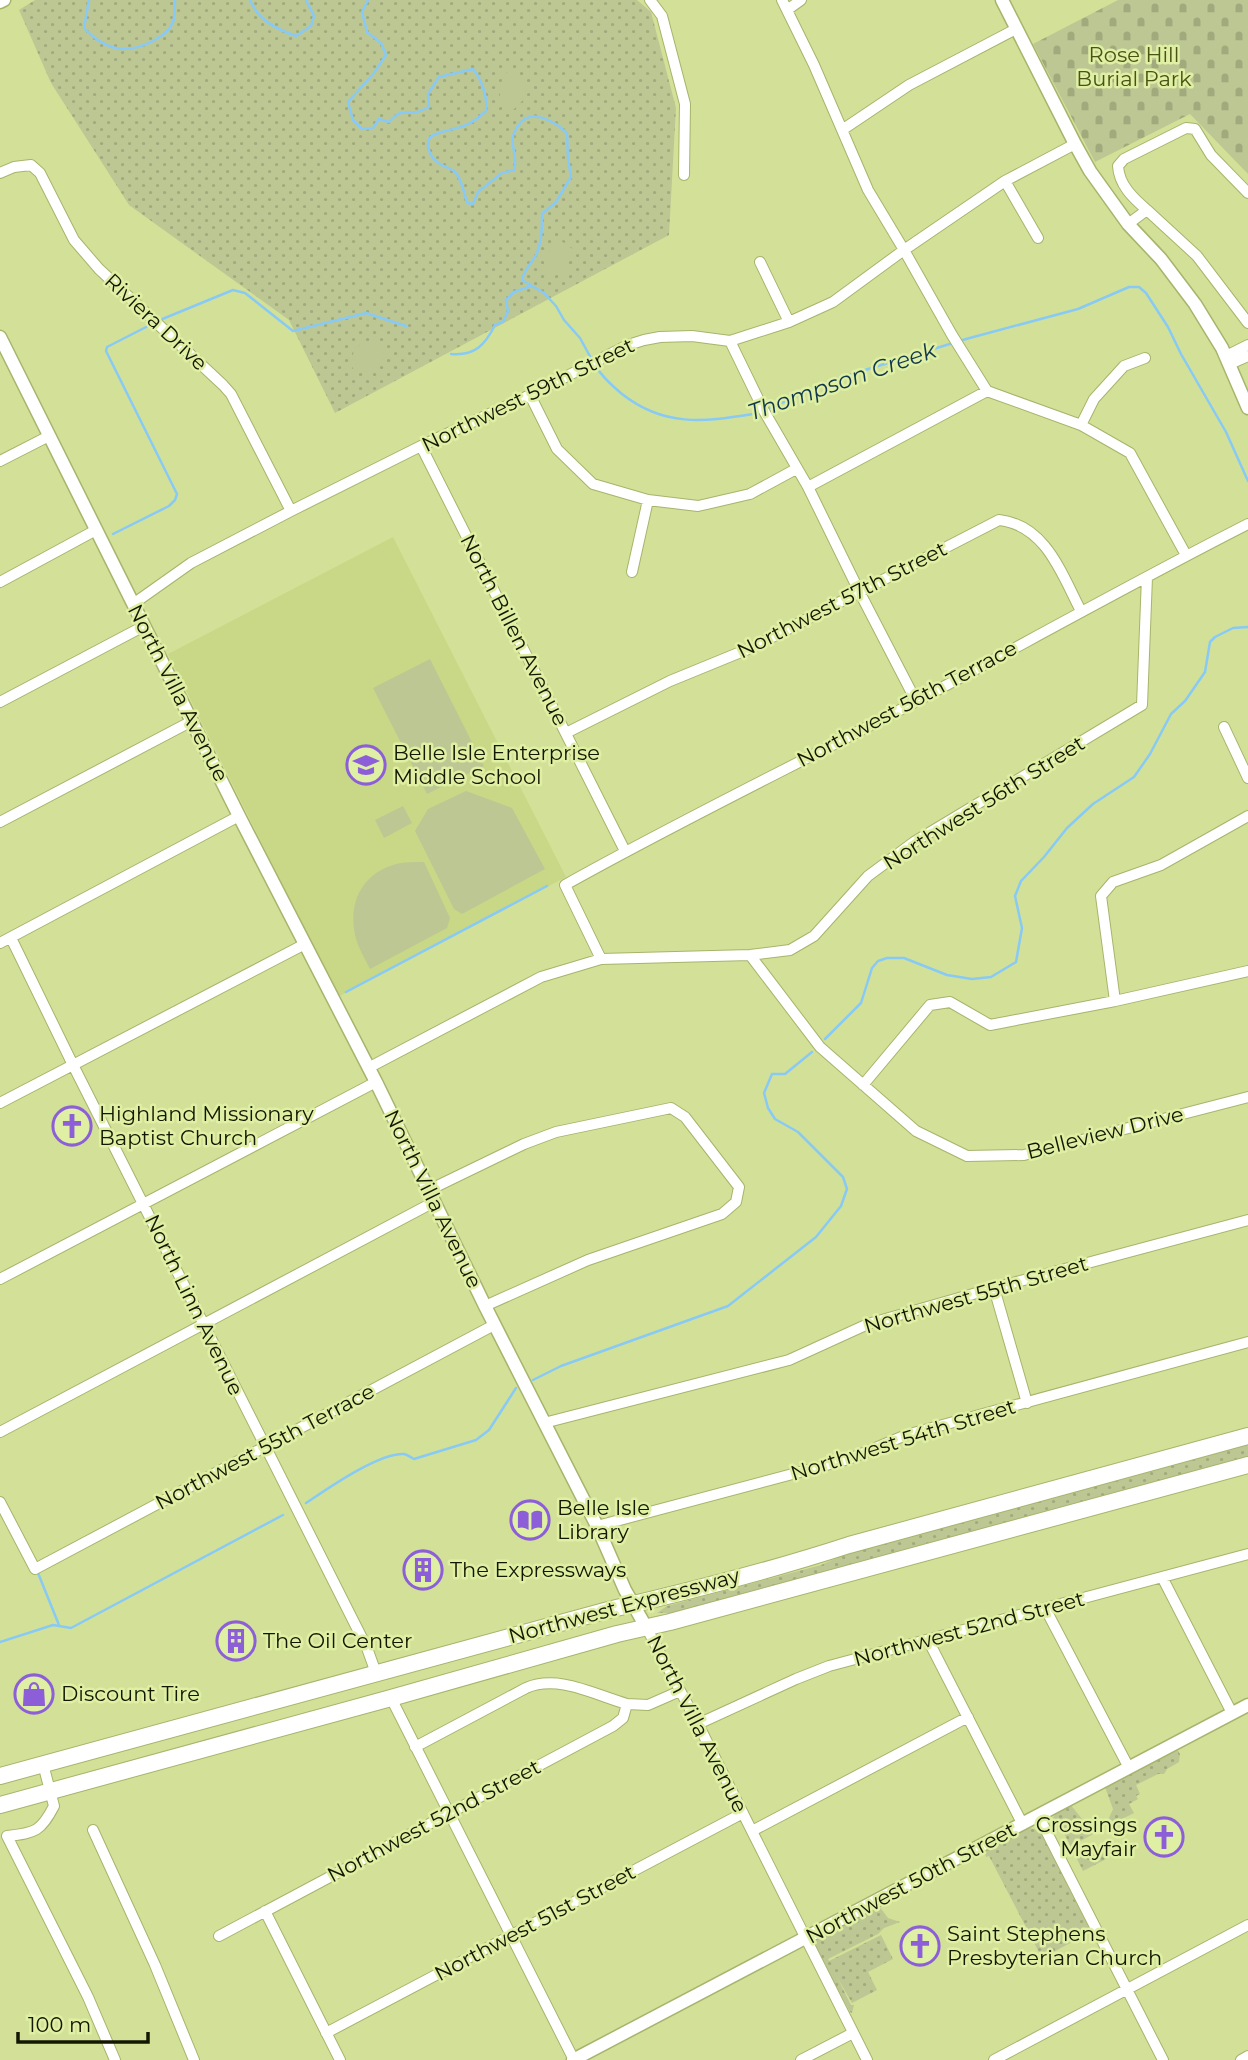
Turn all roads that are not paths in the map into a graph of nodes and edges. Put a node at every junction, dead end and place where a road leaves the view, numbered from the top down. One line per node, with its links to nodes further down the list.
1 (650, 0): 9 (street)
2 (801, 0): 4 (street)
3 (1002, 0): 5 (street)
4 (785, 5): 6 (street)
5 (1016, 29): 6 (street); 7 (street)
6 (842, 130): 15 (street)
7 (1074, 144): 10 (street, Northwest 59th Street); 13 (street)
8 (0, 173): 35 (street, Riviera Drive)
9 (684, 175)
10 (1005, 181): 14 (street); 15 (street, Northwest 59th Street)
11 (1248, 193): 12 (street)
12 (1147, 210): 13 (street); 18 (street)
13 (1128, 224): 24 (street)
14 (1038, 239)
15 (904, 250): 17 (street, Northwest 59th Street); 25 (street)
16 (760, 262): 17 (street)
17 (789, 322): 20 (street, Northwest 59th Street)
18 (1248, 323)
19 (0, 337): 29 (street, North Villa Avenue)
20 (730, 341): 26 (street, Northwest 59th Street); 32 (street)
21 (1248, 345): 24 (street)
22 (1248, 356): 24 (street)
23 (1145, 358): 28 (street)
24 (1228, 360): 27 (street)
25 (988, 391): 28 (street); 33 (street)
26 (530, 396): 30 (street, Northwest 59th Street); 34 (street)
27 (1248, 408)
28 (1081, 425): 38 (street)
29 (49, 436): 31 (street); 37 (street, North Villa Avenue)
30 (421, 446): 35 (street, Northwest 59th Street); 50 (street, North Billen Avenue)
31 (0, 461)
32 (796, 469): 33 (street); 34 (street)
33 (807, 487): 42 (street)
34 (648, 500): 39 (street)
35 (291, 511): 43 (street, Northwest 59th Street)
36 (1248, 524): 38 (street, Northwest 56th Terrace)
37 (96, 530): 41 (street); 43 (street, North Villa Avenue)
38 (1186, 555): 40 (street, Northwest 56th Terrace)
39 (632, 572)
40 (1147, 577): 44 (street, Northwest 56th Terrace); 59 (street, Northwest 56th Street)
41 (0, 582)
42 (860, 593): 44 (street, Northwest 57th Street); 46 (street); 50 (street, Northwest 57th Street)
43 (134, 604): 45 (street, North Villa Avenue)
44 (1081, 611): 46 (street, Northwest 56th Terrace)
45 (144, 626): 47 (street); 48 (street, North Villa Avenue)
46 (916, 701): 55 (street, Northwest 56th Terrace)
47 (0, 702)
48 (192, 721): 52 (street, North Villa Avenue); 54 (street)
49 (1224, 727): 51 (street)
50 (566, 733): 55 (street, North Billen Avenue)
51 (1248, 778)
52 (239, 816): 56 (street); 58 (street, North Villa Avenue)
53 (1248, 816): 62 (street)
54 (0, 822)
55 (625, 851): 60 (street, Northwest 56th Terrace)
56 (11, 937): 57 (street); 63 (street, North Linn Avenue)
57 (0, 943)
58 (305, 944): 63 (street); 64 (street, North Villa Avenue)
59 (750, 955): 60 (street, Northwest 56th Street); 66 (street, Belleview Drive)
60 (601, 959): 64 (street, Northwest 56th Street)
61 (1248, 971): 62 (street)
62 (1115, 1001): 66 (street)
63 (73, 1065): 68 (street); 70 (street, North Linn Avenue)
64 (368, 1068): 65 (street, North Villa Avenue)
65 (376, 1083): 69 (street, North Villa Avenue); 70 (street)
66 (863, 1085): 67 (street, Belleview Drive)
67 (1248, 1097)
68 (0, 1103)
69 (431, 1196): 74 (street, North Villa Avenue); 74 (street); 75 (street)
70 (144, 1203): 72 (street); 75 (street, North Linn Avenue)
71 (1248, 1220): 73 (street, Northwest 55th Street)
72 (0, 1279)
73 (994, 1288): 78 (street); 79 (street, Northwest 55th Street)
74 (485, 1306): 76 (street, North Villa Avenue)
75 (203, 1324): 80 (street); 82 (street, North Linn Avenue)
76 (494, 1325): 79 (street, North Villa Avenue); 82 (street, Northwest 55th Terrace)
77 (1248, 1342): 78 (street, Northwest 54th Street)
78 (1027, 1403): 86 (street, Northwest 54th Street)
79 (544, 1423): 86 (street, North Villa Avenue)
80 (0, 1432)
81 (1248, 1436): 89 (highway, Northwest Expressway)
82 (265, 1447): 85 (street, Northwest 55th Terrace); 93 (street, North Linn Avenue)
83 (1248, 1465): 91 (highway, Northwest Expressway)
84 (0, 1502): 85 (street)
85 (4, 1518)
86 (597, 1526): 89 (street, North Villa Avenue)
87 (1248, 1554): 88 (street, Northwest 52nd Street)
88 (1162, 1577): 90 (street, Northwest 52nd Street); 99 (street)
89 (633, 1604): 91 (street, North Villa Avenue); 93 (highway, Northwest Expressway)
90 (1045, 1608): 92 (street, Northwest 52nd Street); 104 (street)
91 (646, 1627): 94 (street, North Villa Avenue); 95 (highway, Northwest Expressway)
92 (928, 1640): 100 (street); 101 (street, Northwest 52nd Street)
93 (376, 1673): 98 (highway); 103 (highway, Northwest Expressway)
94 (680, 1691): 96 (street); 101 (street, North Villa Avenue)
95 (391, 1698): 98 (highway, Northwest Expressway); 102 (street)
96 (627, 1704): 102 (street); 108 (street, Northwest 52nd Street)
97 (1248, 1705): 99 (street, Northwest 50th Street)
98 (354, 1708): 106 (highway, Northwest Expressway)
99 (1232, 1713): 104 (street, Northwest 50th Street)
100 (968, 1717): 111 (street); 113 (street)
101 (698, 1724): 109 (street, North Villa Avenue)
102 (415, 1747): 108 (street)
103 (43, 1764): 105 (highway, Northwest Expressway); 106 (street)
104 (1129, 1768): 110 (street, Northwest 50th Street)
105 (0, 1776)
106 (49, 1791): 107 (highway, Northwest Expressway); 123 (street)
107 (0, 1804)
108 (448, 1813): 114 (street, Northwest 52nd Street); 116 (street)
109 (743, 1813): 113 (street, North Villa Avenue); 116 (street, Northwest 51st Street)
110 (1038, 1815): 111 (street, Northwest 50th Street); 119 (street)
111 (1022, 1823): 118 (street, Northwest 50th Street)
112 (93, 1830): 124 (street)
113 (752, 1831): 118 (street, North Villa Avenue)
114 (265, 1911): 117 (street, Northwest 52nd Street); 120 (street)
115 (1248, 1925): 119 (street)
116 (511, 1935): 120 (street, Northwest 51st Street); 126 (street)
117 (219, 1936)
118 (806, 1938): 121 (street, North Villa Avenue); 126 (street, Northwest 50th Street)
119 (1127, 1989): 129 (street); 130 (street)
120 (326, 2033): 125 (street)
121 (853, 2033): 127 (street); 128 (street, North Villa Avenue)
122 (1248, 2056): 131 (street)
123 (115, 2060)
124 (194, 2060)
125 (340, 2060)
126 (574, 2060)
127 (801, 2060)
128 (867, 2060)
129 (994, 2060)
130 (1163, 2060)
131 (1241, 2060)

